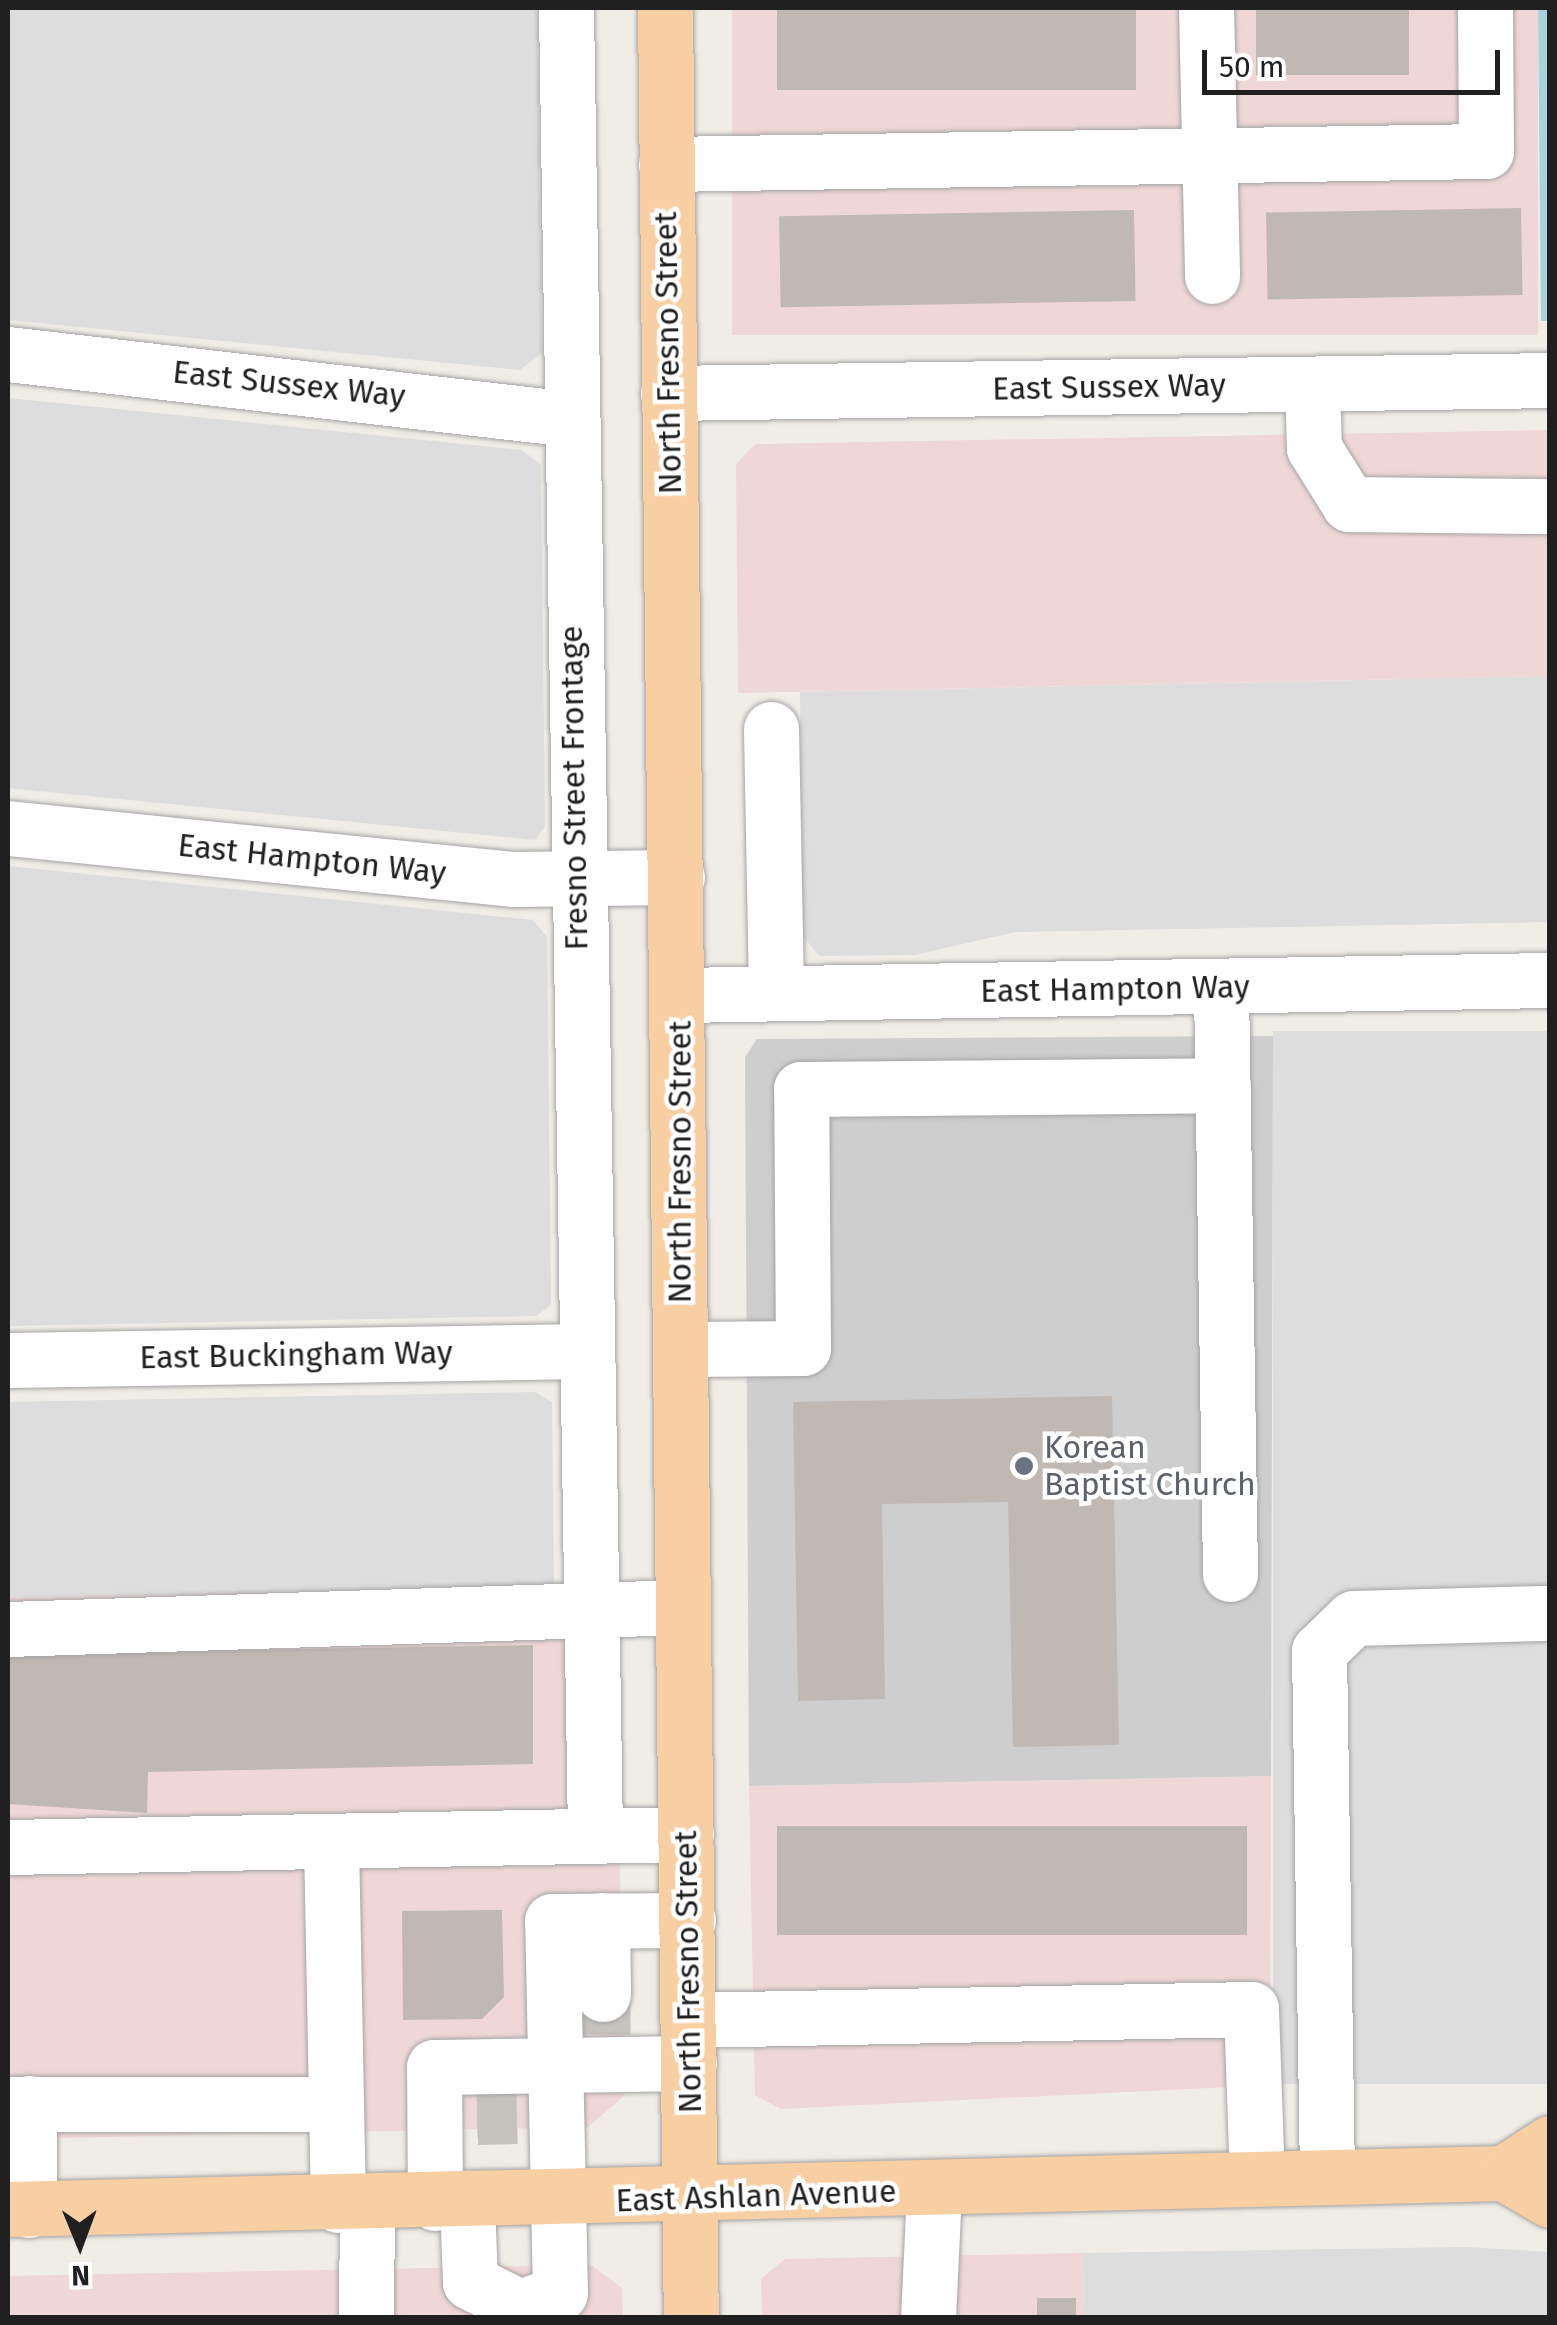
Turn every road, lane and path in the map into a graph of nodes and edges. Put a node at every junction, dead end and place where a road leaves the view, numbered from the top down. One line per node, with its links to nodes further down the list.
1 (566, 8): 12 (street, Fresno Street Frontage)
2 (665, 8): 6 (main road, North Fresno Street)
3 (1206, 8): 5 (street)
4 (1485, 8): 5 (street)
5 (1210, 157): 6 (street); 7 (street)
6 (666, 164): 11 (main road, North Fresno Street)
7 (1212, 276)
8 (8, 354): 12 (street, East Sussex Way)
9 (1550, 380): 10 (street, East Sussex Way)
10 (1312, 385): 11 (street, East Sussex Way); 13 (street)
11 (668, 393): 16 (main road, North Fresno Street)
12 (570, 419): 17 (street, Fresno Street Frontage)
13 (1550, 506)
14 (771, 728): 20 (street)
15 (8, 828): 17 (street, East Hampton Way)
16 (677, 878): 17 (street, East Hampton Way); 21 (main road, North Fresno Street)
17 (575, 879): 24 (street, Fresno Street Frontage)
18 (1550, 980): 19 (street, East Hampton Way)
19 (1221, 988): 20 (street, East Hampton Way); 22 (street)
20 (776, 993): 21 (street, East Hampton Way)
21 (680, 995): 23 (main road, North Fresno Street)
22 (1223, 1085): 23 (street); 26 (street)
23 (681, 1349): 28 (main road, North Fresno Street)
24 (585, 1350): 25 (street, East Buckingham Way); 27 (street, Fresno Street Frontage)
25 (8, 1360)
26 (1230, 1574)
27 (574, 1596): 28 (street); 30 (street); 32 (street, Fresno Street Frontage)
28 (683, 1607): 31 (main road, North Fresno Street)
29 (1550, 1614): 42 (street)
30 (8, 1628)
31 (686, 1834): 32 (street); 36 (main road, North Fresno Street)
32 (595, 1835): 33 (street)
33 (332, 1841): 34 (street); 40 (street)
34 (8, 1848)
35 (602, 1920): 36 (street); 38 (street); 38 (street)
36 (688, 1920): 37 (main road, North Fresno Street)
37 (689, 2041): 38 (street); 43 (street); 46 (main road, North Fresno Street)
38 (543, 2078): 47 (street); 48 (street)
39 (18, 2103): 40 (street); 50 (street)
40 (336, 2104): 49 (street)
41 (1550, 2143): 44 (main road, East Ashlan Avenue)
42 (1327, 2176): 43 (main road, East Ashlan Avenue); 44 (main road, East Ashlan Avenue)
43 (1257, 2178): 45 (main road, East Ashlan Avenue)
44 (1527, 2186)
45 (934, 2190): 46 (main road, East Ashlan Avenue); 54 (street)
46 (690, 2198): 47 (main road, East Ashlan Avenue); 53 (main road, North Fresno Street)
47 (558, 2201): 48 (main road, East Ashlan Avenue); 51 (street)
48 (451, 2203): 49 (main road, East Ashlan Avenue); 51 (street)
49 (352, 2204): 50 (main road, East Ashlan Avenue); 52 (street)
50 (18, 2209)
51 (520, 2312)
52 (366, 2318)
53 (691, 2318)
54 (928, 2318)

